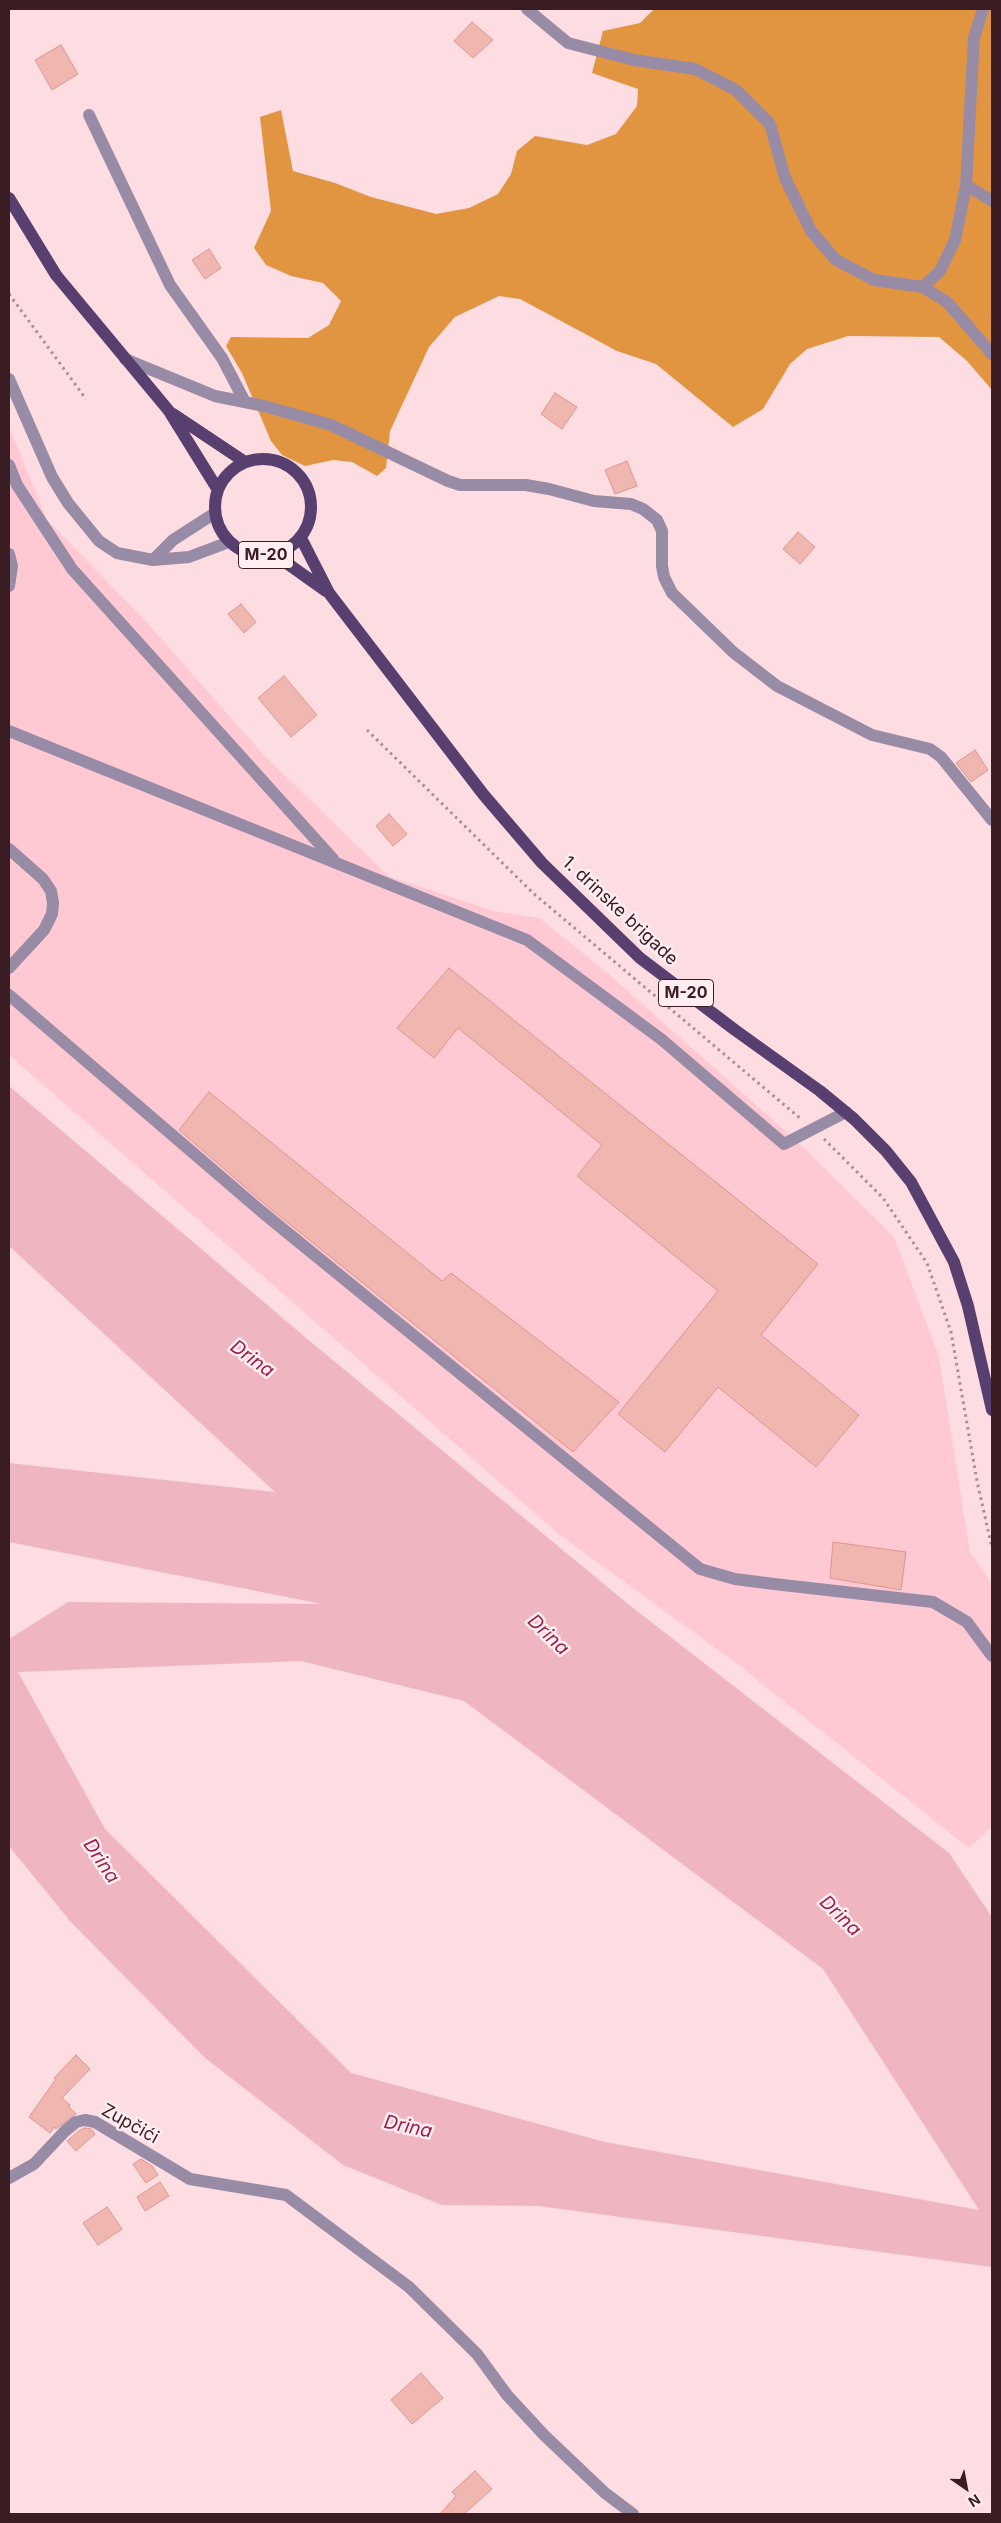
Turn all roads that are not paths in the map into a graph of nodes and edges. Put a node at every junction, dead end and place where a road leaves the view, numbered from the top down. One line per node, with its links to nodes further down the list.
1 (527, 9): 7 (street)
2 (984, 9): 4 (street)
3 (89, 114): 11 (street)
4 (966, 185): 6 (street); 7 (street)
5 (9, 198): 9 (main road)
6 (992, 201)
7 (923, 287): 8 (street)
8 (992, 354)
9 (125, 359): 11 (street); 12 (main road)
10 (9, 379): 21 (street)
11 (244, 402): 25 (street)
12 (169, 411): 13 (main road); 15 (main road)
13 (245, 462): 15 (main road); 17 (main road, M-20)
14 (9, 465): 27 (street)
15 (218, 490): 16 (main road)
16 (215, 513): 18 (main road, M-20); 21 (street)
17 (301, 538): 20 (main road, M-20); 23 (main road, M-20)
18 (229, 542): 20 (main road, M-20); 21 (street)
19 (9, 554): 22 (street)
20 (274, 554): 23 (main road, M-20)
21 (153, 560)
22 (9, 586)
23 (328, 593): 30 (main road, 1. drinske brigade / M-20)
24 (9, 731): 27 (street)
25 (992, 820)
26 (9, 850): 28 (street)
27 (336, 863): 30 (street)
28 (9, 968)
29 (9, 995): 32 (street)
30 (846, 1112): 31 (main road, 1. drinske brigade / M-20)
31 (992, 1410)
32 (992, 1656)
33 (9, 2178): 34 (street, Zupčići)
34 (634, 2514)

